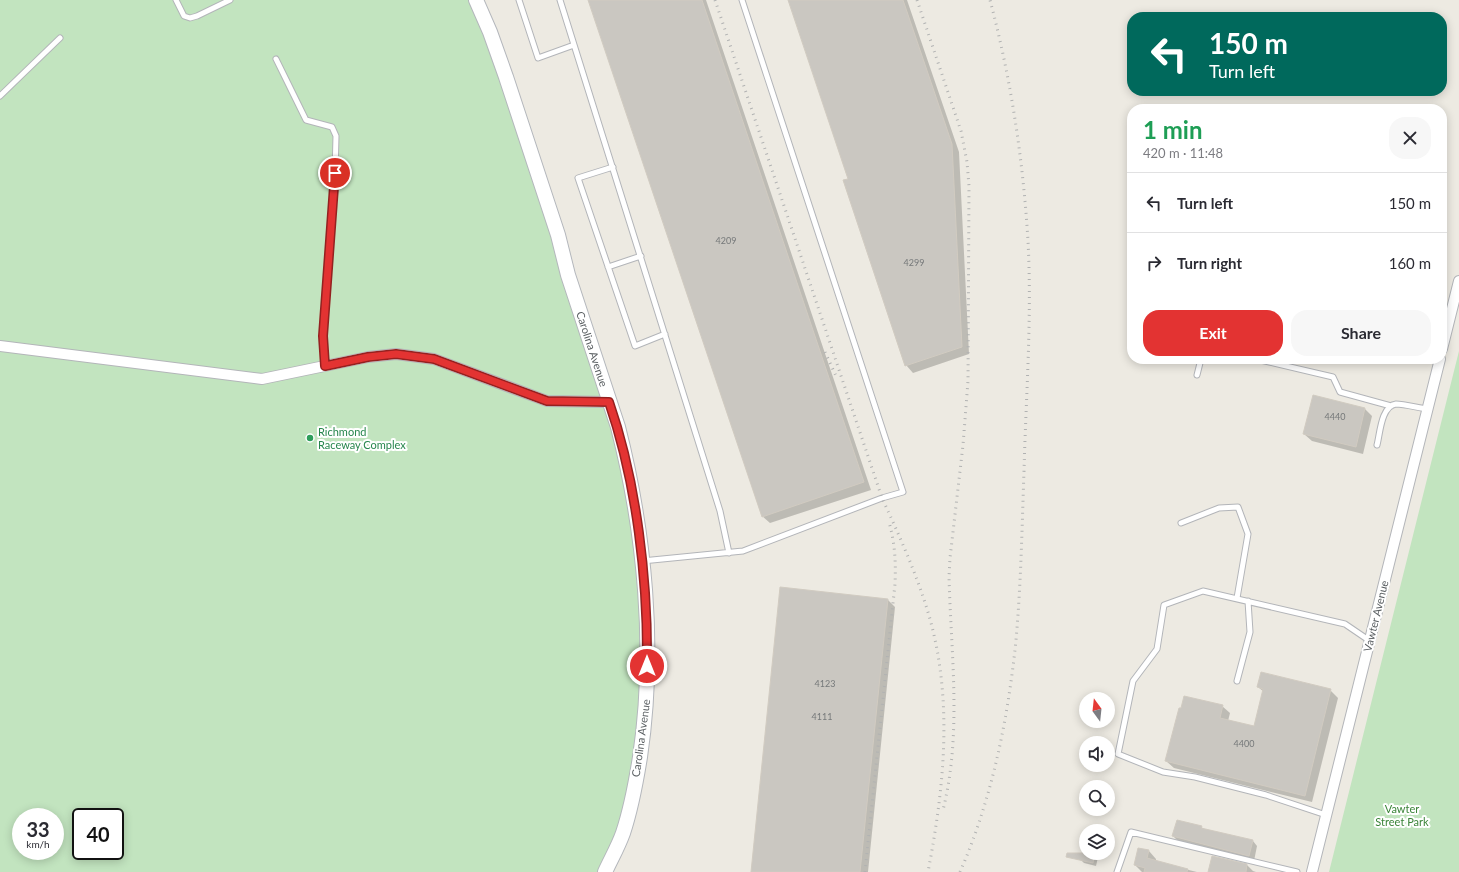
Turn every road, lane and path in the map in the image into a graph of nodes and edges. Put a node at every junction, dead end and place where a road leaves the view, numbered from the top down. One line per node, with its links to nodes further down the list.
1 (176, 0): 2 (lane)
2 (230, 0)
3 (476, 0): 23 (street, Carolina Avenue)
4 (519, 0): 8 (lane)
5 (560, 0): 8 (lane)
6 (742, 0): 28 (lane)
7 (60, 38): 10 (lane)
8 (574, 45): 11 (lane)
9 (276, 59): 21 (lane)
10 (0, 96)
11 (613, 168): 12 (lane); 13 (lane)
12 (641, 256): 13 (lane); 16 (lane)
13 (608, 267): 16 (lane)
14 (1459, 281): 15 (street)
15 (1447, 330)
16 (665, 334): 28 (lane)
17 (0, 346): 21 (street)
18 (1200, 364): 22 (lane)
19 (1277, 364): 24 (lane)
20 (1439, 364): 25 (street, Vawter Avenue)
21 (325, 366): 23 (street)
22 (1197, 375)
23 (609, 402): 29 (street, Carolina Avenue)
24 (1391, 406): 25 (lane); 26 (lane)
25 (1427, 409): 32 (street, Vawter Avenue)
26 (1377, 445)
27 (1181, 523): 30 (lane)
28 (729, 553): 29 (lane)
29 (642, 561): 35 (street, Carolina Avenue)
30 (1237, 598): 31 (lane); 34 (lane)
31 (1248, 601): 32 (lane); 33 (lane)
32 (1370, 641): 34 (street, Vawter Avenue)
33 (1237, 681)
34 (1326, 815): 38 (street, Vawter Avenue)
35 (605, 872)
36 (1117, 872): 37 (lane)
37 (1297, 872)
38 (1312, 872)

